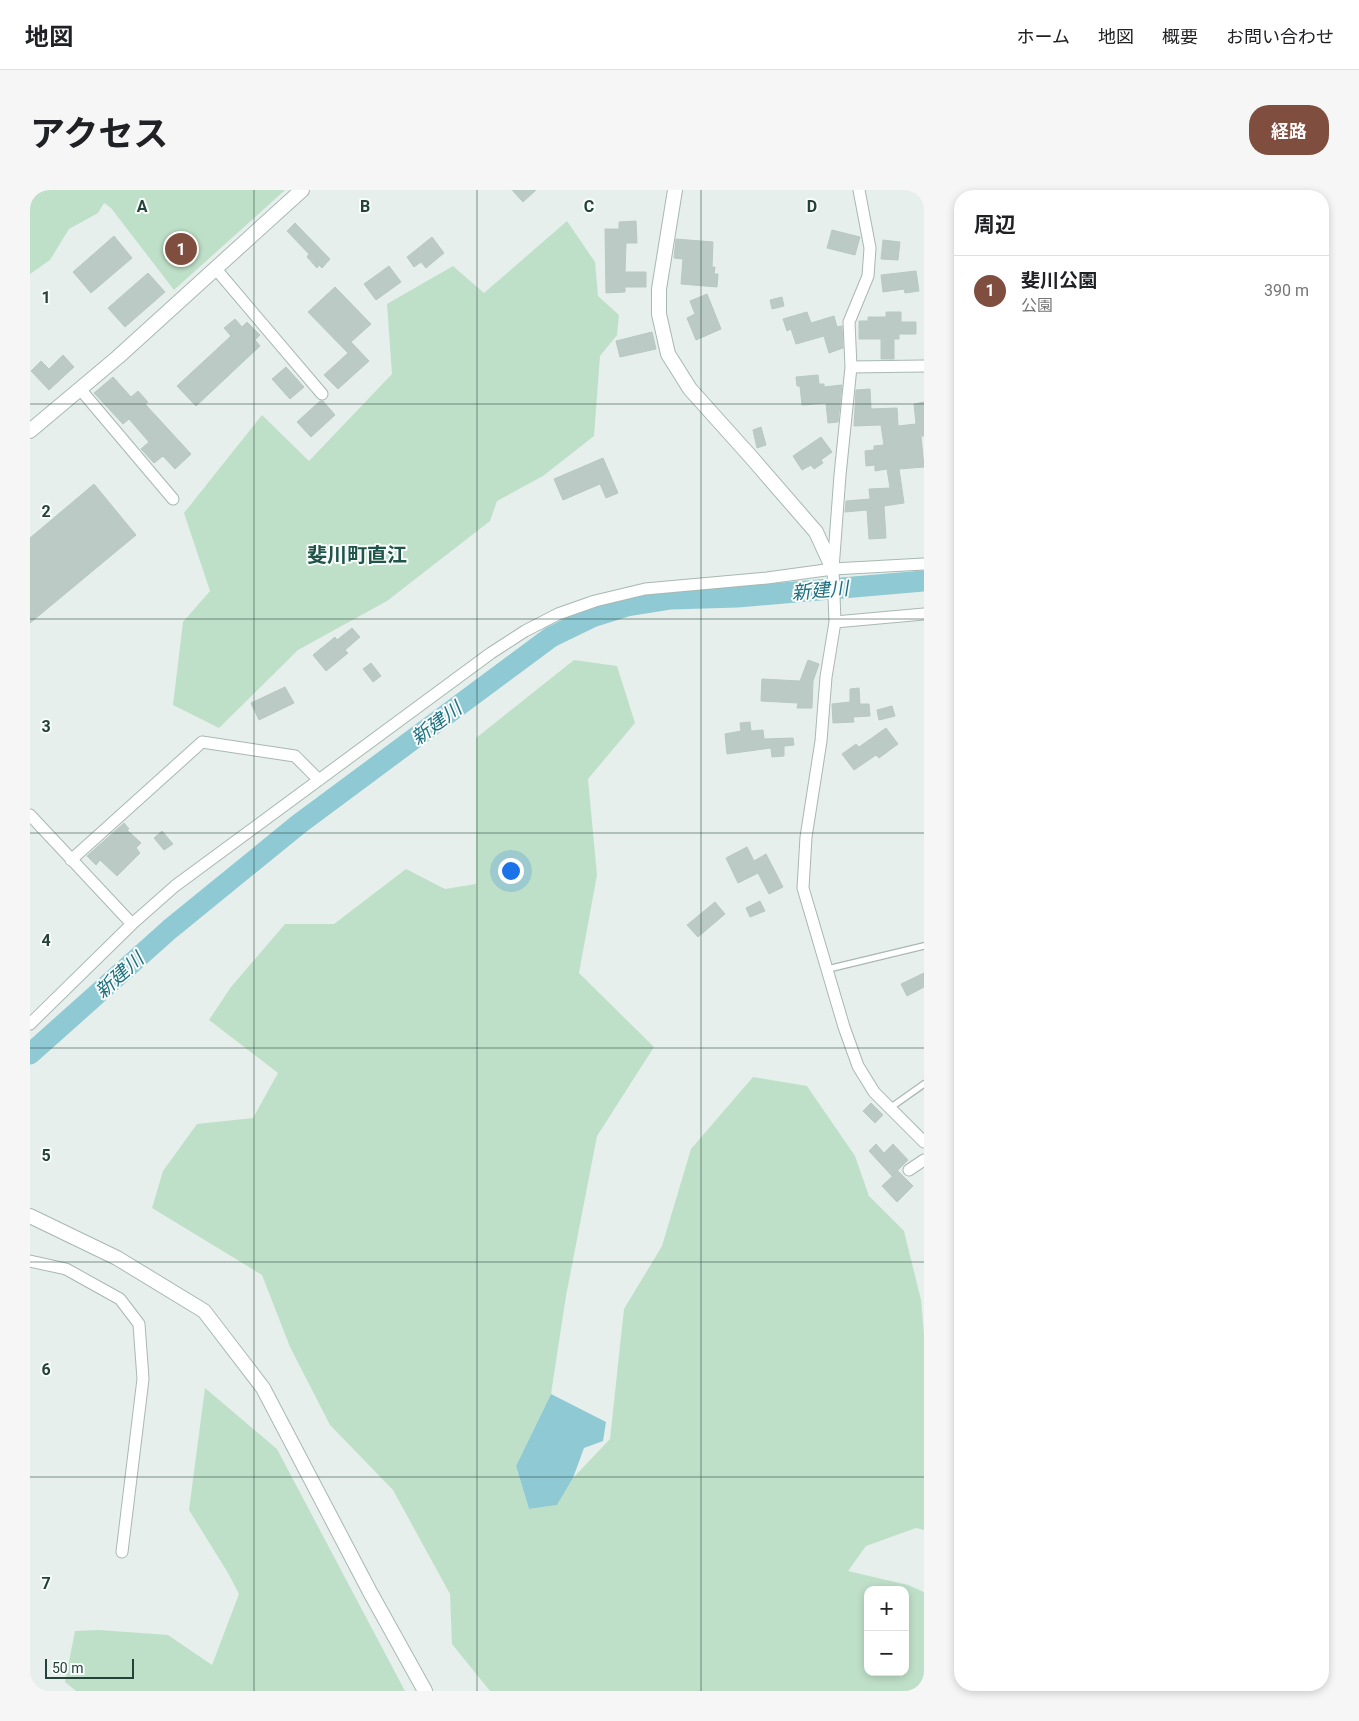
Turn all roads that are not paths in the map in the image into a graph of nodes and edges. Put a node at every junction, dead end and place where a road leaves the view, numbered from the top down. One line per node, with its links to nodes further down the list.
1 (302, 190): 4 (street)
2 (675, 190): 12 (street)
3 (858, 190): 6 (street)
4 (215, 268): 7 (street); 8 (street)
5 (924, 366): 6 (street)
6 (851, 367): 12 (street)
7 (80, 389): 9 (street); 10 (street)
8 (322, 394)
9 (30, 431)
10 (173, 499)
11 (924, 564): 12 (street)
12 (833, 572): 14 (street); 15 (street)
13 (924, 614): 14 (street)
14 (835, 619): 20 (street)
15 (319, 780): 17 (street); 18 (street)
16 (30, 815): 17 (street)
17 (71, 860): 18 (street)
18 (132, 924): 21 (street)
19 (924, 946): 20 (lane)
20 (828, 969): 23 (street)
21 (30, 1024)
22 (924, 1084): 23 (lane)
23 (890, 1108): 24 (street)
24 (924, 1142)
25 (924, 1160): 26 (street)
26 (909, 1170)
27 (30, 1216): 30 (street)
28 (30, 1261): 29 (street)
29 (122, 1552)
30 (425, 1691)

